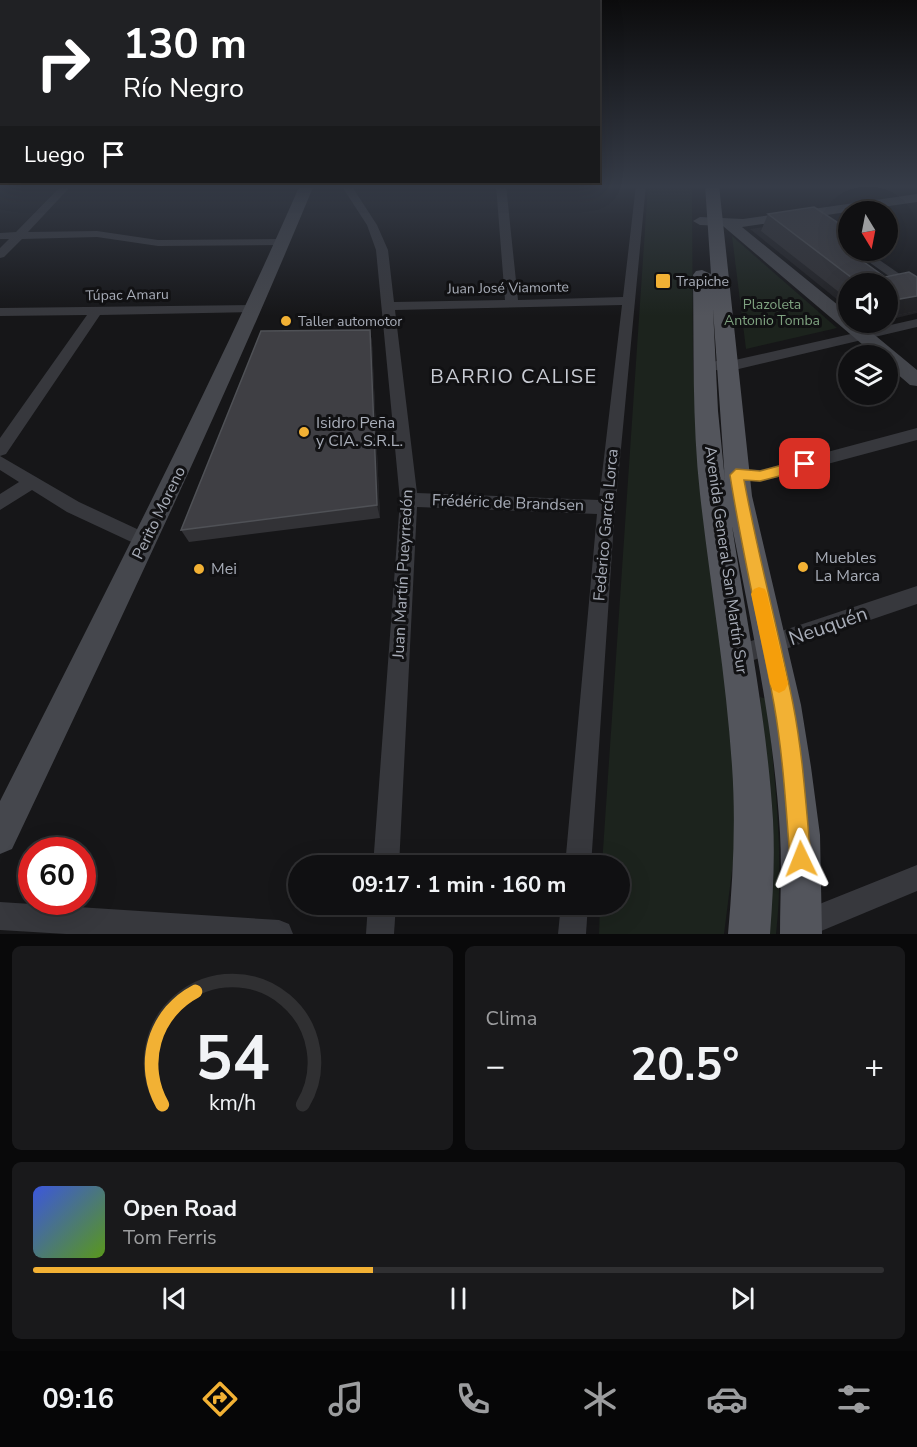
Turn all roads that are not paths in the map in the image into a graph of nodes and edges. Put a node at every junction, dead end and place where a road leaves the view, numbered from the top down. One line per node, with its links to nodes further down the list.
1 (24, 229): 8 (street)
2 (287, 229): 10 (main road, Perito Moreno)
3 (374, 229): 18 (street, Juan Martín Pueyrredón)
4 (505, 229): 17 (street)
5 (636, 229): 16 (street, Federico García Lorca)
6 (714, 229): 24 (main road, Avenida General San Martín Sur)
7 (721, 229): 23 (main road)
8 (18, 235): 9 (street); 10 (street); 11 (street)
9 (0, 236)
10 (281, 243): 19 (main road, Perito Moreno)
11 (0, 255)
12 (872, 261): 14 (street)
13 (917, 278): 14 (street)
14 (902, 282): 15 (street)
15 (917, 292)
16 (628, 301): 17 (street, Juan José Viamonte); 33 (street, Federico García Lorca)
17 (512, 303): 18 (street, Juan José Viamonte)
18 (390, 306): 31 (street, Juan Martín Pueyrredón)
19 (254, 309): 20 (street, Túpac Amaru); 34 (main road, Perito Moreno)
20 (96, 311): 21 (street, Túpac Amaru); 27 (street)
21 (0, 312)
22 (917, 323): 23 (street)
23 (864, 336): 24 (street); 25 (main road)
24 (716, 366): 29 (main road, Avenida General San Martín Sur)
25 (917, 380)
26 (917, 434): 29 (street)
27 (0, 450)
28 (0, 462): 30 (street)
29 (724, 473): 36 (main road, Avenida General San Martín Sur); 37 (main road, Avenida General San Martín Sur)
30 (30, 483): 32 (street); 34 (street)
31 (409, 500): 33 (street, Frédéric de Brandsen); 39 (street, Juan Martín Pueyrredón)
32 (0, 503)
33 (606, 507): 40 (street, Federico García Lorca)
34 (146, 541): 38 (main road, Perito Moreno)
35 (917, 595): 36 (street, Neuquén)
36 (771, 645): 37 (street, Neuquén); 45 (main road, Avenida General San Martín Sur)
37 (739, 655): 49 (main road, Avenida General San Martín Sur)
38 (0, 837)
39 (387, 855)
40 (579, 855)
41 (915, 881): 45 (street)
42 (381, 915): 47 (street)
43 (574, 915): 48 (street)
44 (0, 916): 46 (street)
45 (802, 929)
46 (279, 934)
47 (380, 934)
48 (572, 934)
49 (749, 934)

